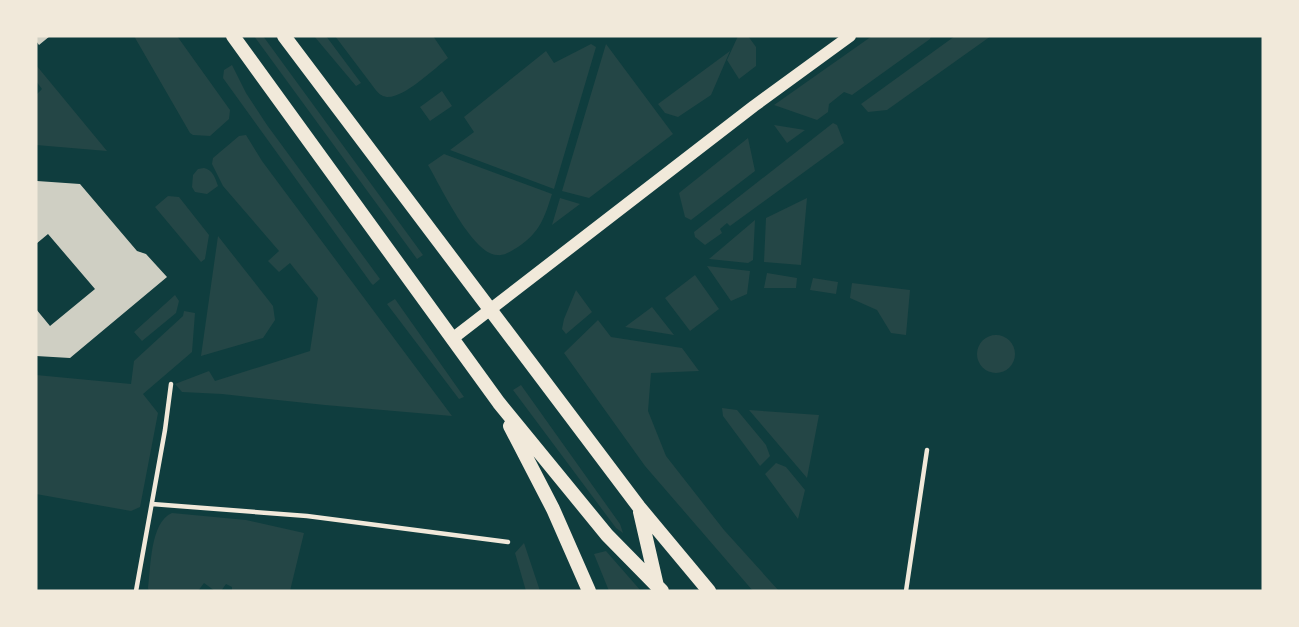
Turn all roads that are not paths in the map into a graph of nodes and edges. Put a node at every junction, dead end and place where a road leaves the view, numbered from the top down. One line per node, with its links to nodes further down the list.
1 (233, 36): 5 (main road)
2 (284, 36): 4 (main road)
3 (850, 36): 4 (main road)
4 (490, 309): 5 (main road); 10 (main road)
5 (452, 339): 7 (main road)
6 (171, 384): 9 (lane)
7 (498, 403): 12 (main road); 14 (main road)
8 (927, 450): 16 (lane)
9 (152, 504): 11 (lane); 13 (lane)
10 (639, 507): 12 (main road); 15 (main road)
11 (508, 542)
12 (659, 590)
13 (136, 591)
14 (589, 591)
15 (709, 591)
16 (906, 591)

